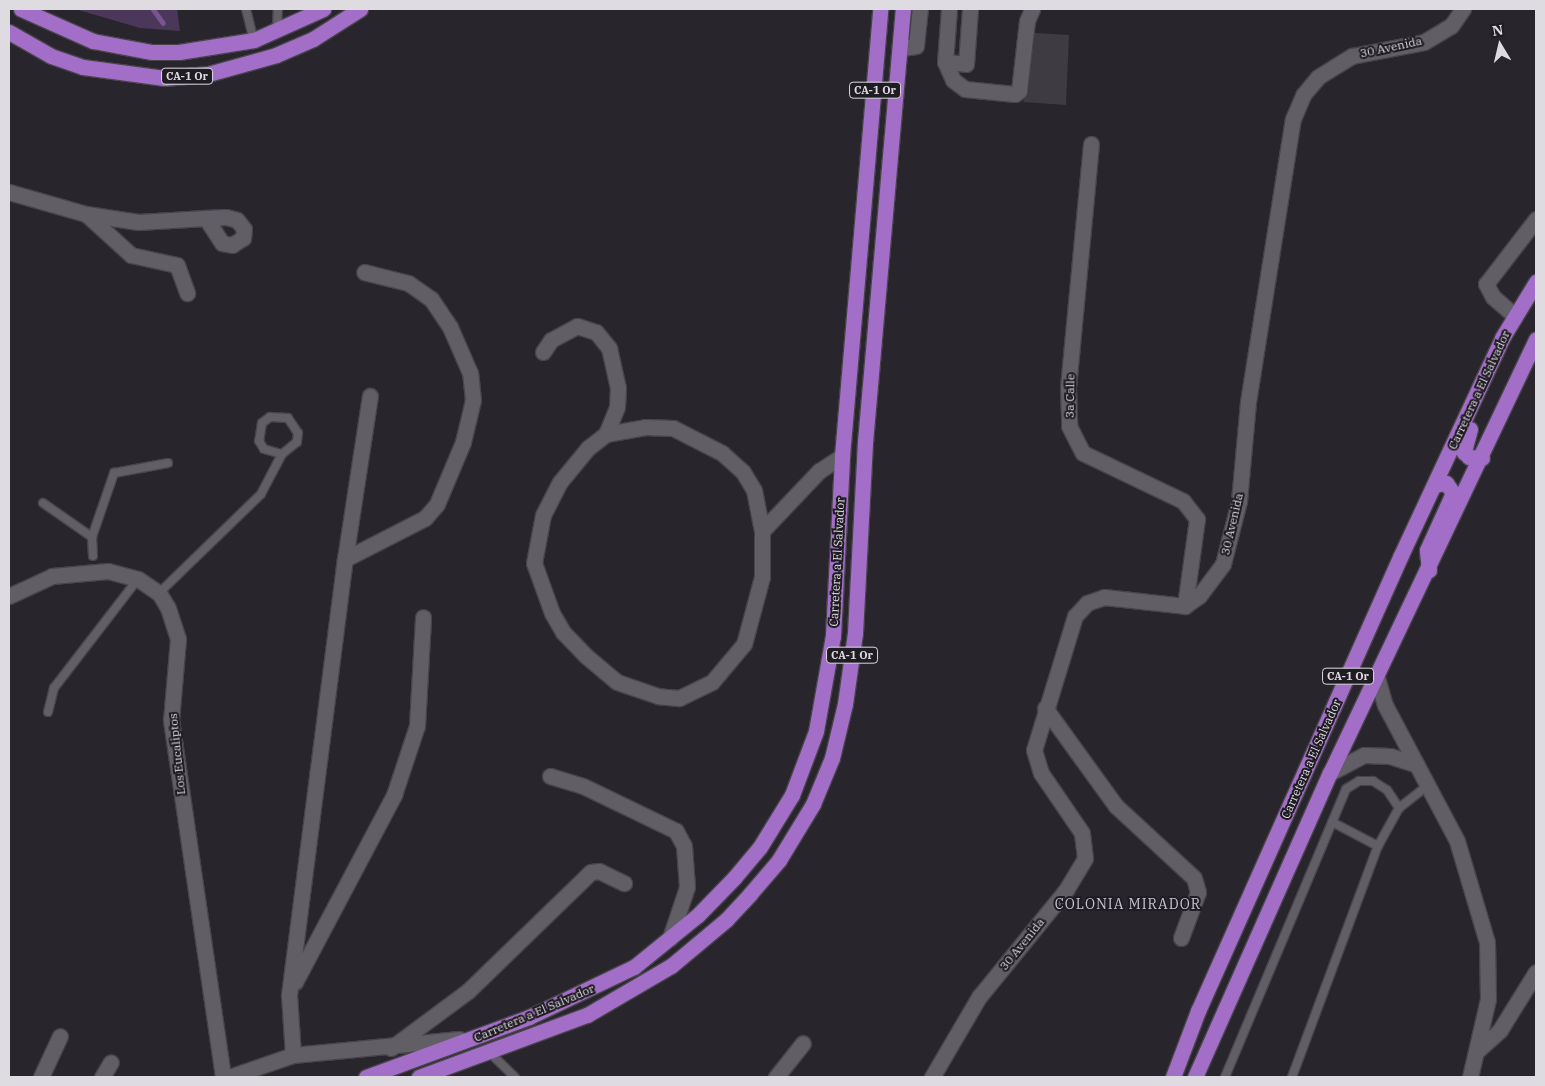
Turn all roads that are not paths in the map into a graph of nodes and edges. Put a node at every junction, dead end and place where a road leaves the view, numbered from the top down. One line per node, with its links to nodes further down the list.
1 (21, 9): 15 (highway, CA-1 Or)
2 (246, 9): 15 (lane)
3 (278, 9): 14 (lane)
4 (323, 9): 14 (highway, CA-1 Or)
5 (360, 9): 13 (highway, CA-1 Or)
6 (880, 9): 33 (highway, Carretera a El Salvador / CA-1 Or)
7 (903, 9): 16 (highway, Carretera a El Salvador / CA-1 Or)
8 (920, 9): 16 (street)
9 (949, 9): 17 (street)
10 (970, 9): 17 (street)
11 (1032, 9): 17 (street)
12 (1464, 9): 46 (street, 30 Avenida)
13 (9, 32)
14 (277, 32): 15 (highway, CA-1 Or)
15 (254, 40)
16 (902, 48): 69 (highway, Carretera a El Salvador / CA-1 Or)
17 (945, 62)
18 (1091, 144): 46 (street, 3a Calle)
19 (9, 192): 20 (street)
20 (86, 214): 21 (street); 25 (street)
21 (206, 218)
22 (1536, 219): 26 (street)
23 (364, 272): 40 (street)
24 (1536, 282): 26 (highway, Carretera a El Salvador / CA-1 Or)
25 (187, 293)
26 (1515, 316): 29 (highway, Carretera a El Salvador / CA-1 Or)
27 (1536, 340): 34 (highway, Carretera a El Salvador / CA-1 Or)
28 (543, 352): 31 (street)
29 (1495, 354): 34 (highway); 36 (highway, Carretera a El Salvador / CA-1 Or)
30 (370, 396): 40 (street)
31 (606, 434): 38 (street); 38 (street)
32 (282, 454): 32 (lane); 44 (lane)
33 (842, 456): 38 (street); 60 (highway, Carretera a El Salvador / CA-1 Or)
34 (1482, 458): 42 (highway, Carretera a El Salvador / CA-1 Or)
35 (168, 464): 39 (lane)
36 (1434, 485): 42 (highway); 83 (highway, Carretera a El Salvador / CA-1 Or)
37 (43, 503): 39 (lane)
38 (762, 531)
39 (92, 537): 41 (lane)
40 (345, 559): 64 (street)
41 (94, 564): 43 (street); 45 (street)
42 (1429, 570): 48 (highway, Carretera a El Salvador / CA-1 Or)
43 (138, 578): 44 (street); 50 (lane)
44 (159, 593): 76 (street, Los Eucaliptos)
45 (9, 596)
46 (1185, 606): 49 (street, 30 Avenida)
47 (423, 617): 64 (street)
48 (1376, 674): 51 (street); 52 (highway, Carretera a El Salvador / CA-1 Or)
49 (1045, 708): 62 (street); 82 (street, 30 Avenida)
50 (48, 712)
51 (1416, 765): 52 (street); 54 (street)
52 (1330, 773): 84 (highway, Carretera a El Salvador / CA-1 Or)
53 (550, 776): 59 (street)
54 (1428, 785): 55 (lane); 70 (street)
55 (1399, 808): 56 (lane); 57 (lane)
56 (1332, 822): 57 (lane); 85 (lane)
57 (1378, 846): 86 (lane)
58 (624, 883): 68 (street)
59 (683, 902): 60 (street); 61 (street)
60 (698, 915): 61 (highway, Carretera a El Salvador / CA-1 Or)
61 (670, 938): 66 (highway, Carretera a El Salvador / CA-1 Or)
62 (1181, 938)
63 (1536, 972): 70 (street)
64 (289, 995): 71 (street)
65 (60, 1036): 74 (street)
66 (483, 1036): 68 (street); 78 (highway, Carretera a El Salvador / CA-1 Or)
67 (803, 1043): 81 (street)
68 (391, 1048): 71 (street)
69 (489, 1052): 73 (highway, Carretera a El Salvador / CA-1 Or); 80 (lane)
70 (1476, 1052): 87 (street)
71 (293, 1055): 77 (street)
72 (111, 1062): 75 (street)
73 (440, 1074): 79 (highway, Carretera a El Salvador / CA-1 Or)
74 (41, 1077)
75 (102, 1077)
76 (223, 1077)
77 (229, 1077)
78 (366, 1077)
79 (419, 1077)
80 (515, 1077)
81 (776, 1077)
82 (932, 1077)
83 (1173, 1077)
84 (1194, 1077)
85 (1225, 1077)
86 (1292, 1077)
87 (1470, 1077)

